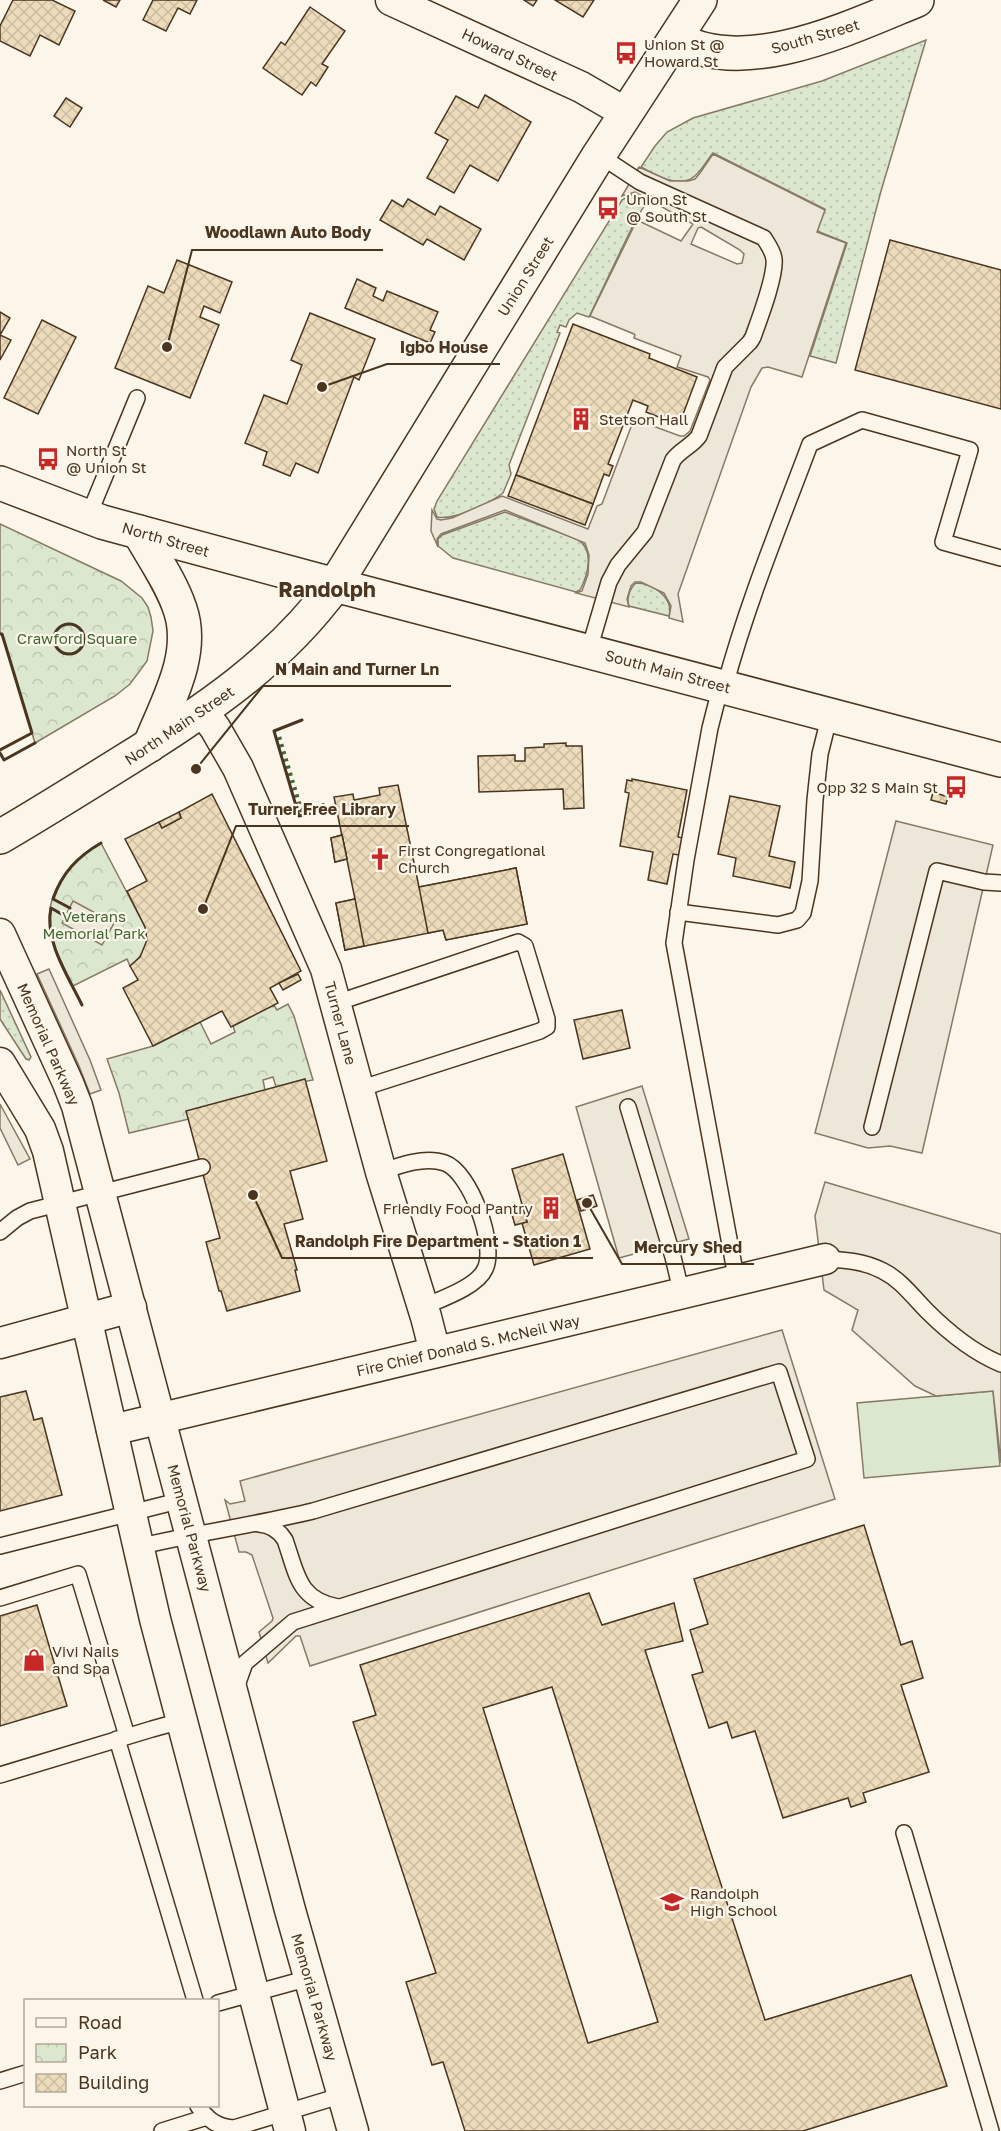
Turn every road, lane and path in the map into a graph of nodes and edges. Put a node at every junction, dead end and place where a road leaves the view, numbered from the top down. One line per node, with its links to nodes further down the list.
1 (391, 0): 5 (street, Howard Street)
2 (700, 0): 4 (main road, Union Street)
3 (917, 0): 4 (main road, South Street)
4 (676, 38): 5 (main road, Union Street)
5 (626, 113): 6 (main road, Union Street)
6 (599, 155): 12 (main road, Union Street); 13 (lane)
7 (137, 398): 9 (lane)
8 (0, 483): 9 (main road, North Street)
9 (88, 516): 10 (main road, North Street)
10 (139, 532): 12 (main road, North Street); 17 (main road)
11 (1001, 558): 14 (lane)
12 (335, 585): 13 (main road, South Main Street); 15 (main road, North Main Street)
13 (590, 650): 14 (main road, South Main Street)
14 (723, 686): 16 (main road, South Main Street); 21 (lane)
15 (202, 711): 17 (main road, North Main Street); 23 (street, Turner Lane)
16 (830, 714): 18 (main road, South Main Street); 21 (lane)
17 (150, 745): 19 (main road, North Main Street)
18 (1001, 760)
19 (0, 837)
20 (1001, 883): 27 (lane)
21 (678, 912): 34 (lane)
22 (0, 934): 30 (street, Memorial Parkway)
23 (336, 1003): 25 (street, Turner Lane); 25 (lane)
24 (0, 1063): 31 (street)
25 (359, 1089): 29 (street, Turner Lane)
26 (628, 1107): 35 (lane)
27 (872, 1127)
28 (202, 1167): 30 (lane)
29 (381, 1172): 37 (street, Turner Lane); 37 (lane)
30 (101, 1193): 31 (lane); 36 (street, Memorial Parkway)
31 (60, 1204): 32 (lane); 38 (street)
32 (0, 1232)
33 (825, 1259): 34 (street, Fire Chief Donald S. McNeil Way); 41 (lane)
34 (737, 1282): 35 (street, Fire Chief Donald S. McNeil Way)
35 (682, 1295): 40 (street, Fire Chief Donald S. McNeil Way)
36 (131, 1307): 38 (street); 42 (street, Memorial Parkway)
37 (423, 1307): 40 (street, Turner Lane)
38 (86, 1319): 39 (street); 43 (street)
39 (0, 1343)
40 (435, 1353): 42 (street, Fire Chief Donald S. McNeil Way)
41 (1001, 1364)
42 (160, 1419): 43 (street, Fire Chief Donald S. McNeil Way); 44 (street, Memorial Parkway)
43 (112, 1430): 45 (street)
44 (182, 1500): 45 (lane); 47 (street, Memorial Parkway)
45 (131, 1513): 48 (lane); 49 (street)
46 (256, 1524): 47 (lane); 51 (lane); 51 (lane)
47 (191, 1534): 49 (lane); 52 (street, Memorial Parkway)
48 (0, 1546)
49 (138, 1547): 53 (street)
50 (0, 1598): 54 (lane)
51 (338, 1607): 52 (lane)
52 (234, 1697): 57 (street, Memorial Parkway)
53 (181, 1722): 54 (lane); 58 (street)
54 (122, 1738): 55 (lane); 59 (lane)
55 (0, 1775)
56 (904, 1833): 69 (lane)
57 (309, 1978): 58 (lane); 63 (street, Memorial Parkway)
58 (253, 1993): 60 (lane); 65 (street)
59 (194, 1999)
60 (219, 2003)
61 (24, 2074): 62 (lane)
62 (0, 2081)
63 (343, 2095): 65 (lane); 68 (street, Memorial Parkway)
64 (202, 2111): 66 (lane); 67 (lane)
65 (287, 2122): 66 (lane)
66 (234, 2130)
67 (162, 2131)
68 (353, 2131)
69 (991, 2131)

